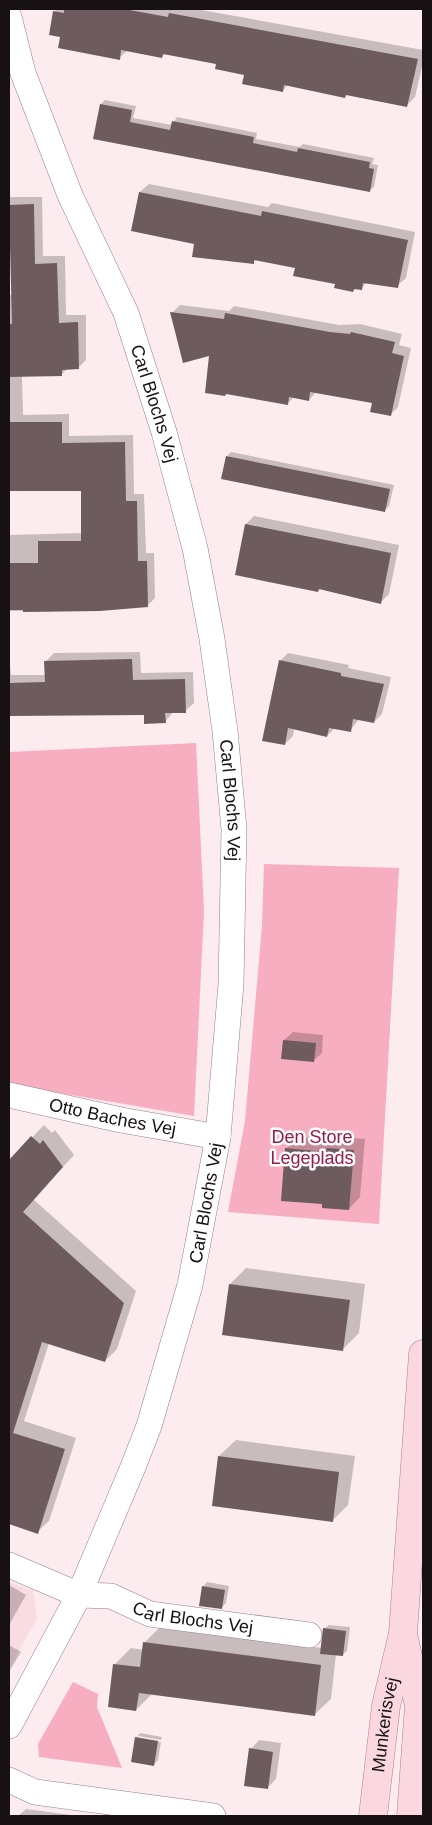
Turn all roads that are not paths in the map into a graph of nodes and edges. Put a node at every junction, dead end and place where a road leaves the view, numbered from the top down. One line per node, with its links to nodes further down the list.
1 (9, 17): 3 (street, Carl Blochs Vej)
2 (9, 1095): 3 (street, Otto Baches Vej)
3 (218, 1137): 6 (street, Carl Blochs Vej)
4 (423, 1354): 7 (main road, Munkerisvej)
5 (9, 1565): 6 (street)
6 (79, 1595): 8 (street, Carl Blochs Vej); 9 (street, Carl Blochs Vej)
7 (403, 1633): 12 (main road, Munkerisvej); 13 (main road, Munkerisvej)
8 (309, 1635)
9 (9, 1726)
10 (9, 1780): 11 (street)
11 (213, 1816)
12 (373, 1816)
13 (411, 1816)

